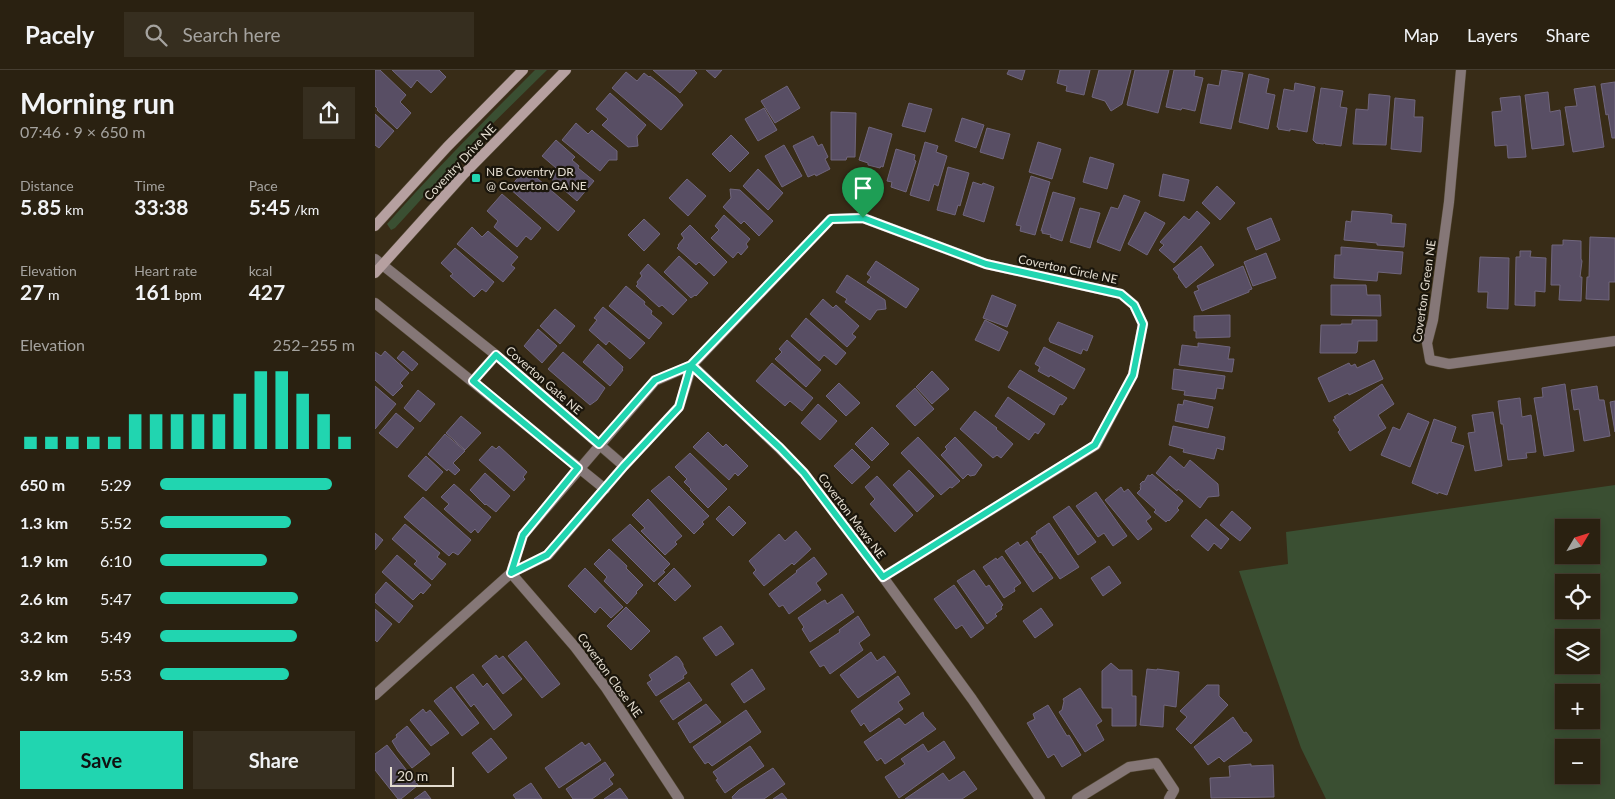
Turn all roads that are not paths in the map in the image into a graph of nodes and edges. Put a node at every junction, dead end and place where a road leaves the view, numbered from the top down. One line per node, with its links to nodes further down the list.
1 (523, 70): 4 (street, Coventry Drive NE)
2 (566, 70): 5 (street, Coventry Drive NE)
3 (1461, 70): 8 (street, Coverton Green NE)
4 (375, 226)
5 (379, 262): 6 (street, Coventry Drive NE); 9 (street, Coverton Gate NE)
6 (375, 273)
7 (375, 303): 11 (street)
8 (1615, 341)
9 (496, 355): 11 (street); 12 (street, Coverton Gate NE)
10 (691, 365): 12 (street, Coverton Circle NE); 13 (street, Coverton Circle NE); 17 (street, Coverton Mews NE); 17 (street, Coverton Circle NE)
11 (473, 381): 14 (street)
12 (599, 444): 13 (street, Coverton Gate NE); 14 (street, Coverton Circle NE)
13 (624, 466): 15 (street, Coverton Circle NE)
14 (578, 468): 15 (street); 16 (street)
15 (605, 489): 16 (street)
16 (511, 573): 18 (street); 19 (street, Coverton Close NE)
17 (883, 577): 20 (street, Coverton Mews NE)
18 (375, 695)
19 (679, 799)
20 (1040, 799)
21 (1077, 799): 22 (street)
22 (1169, 799)

